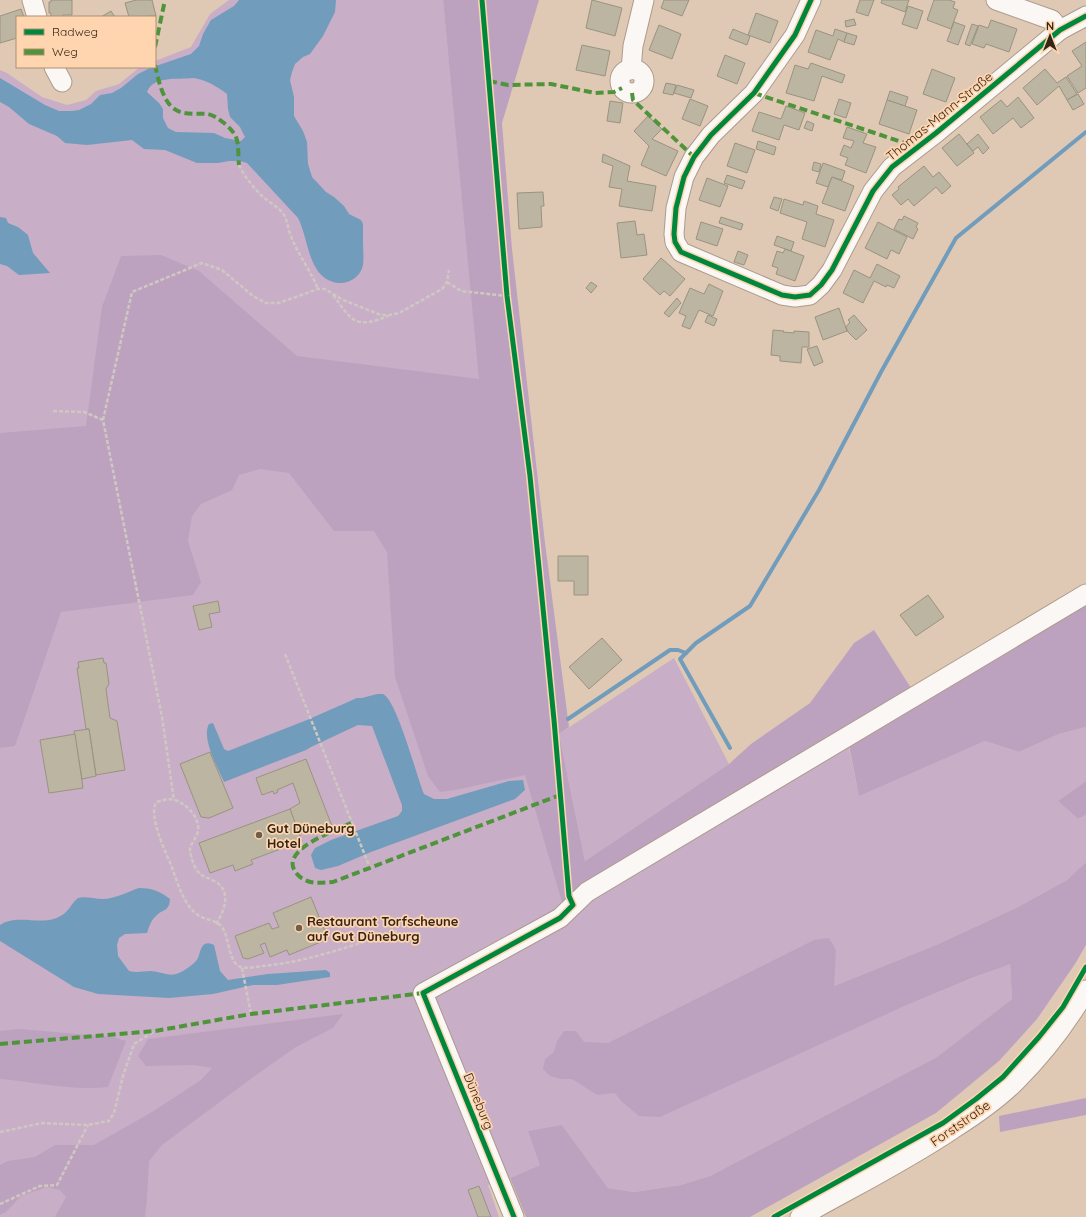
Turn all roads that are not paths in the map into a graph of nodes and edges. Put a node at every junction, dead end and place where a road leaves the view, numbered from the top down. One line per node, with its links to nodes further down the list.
1 (32, 0): 5 (street)
2 (644, 0): 8 (street)
3 (811, 0): 7 (street, Thomas-Mann-Straße)
4 (996, 0): 7 (street)
5 (37, 16)
6 (1086, 16): 7 (street, Thomas-Mann-Straße)
7 (1060, 30)
8 (631, 70)
9 (1086, 594): 11 (street, Düneburg)
10 (1086, 990): 12 (street, Forststraße)
11 (514, 1217)
12 (800, 1217)

